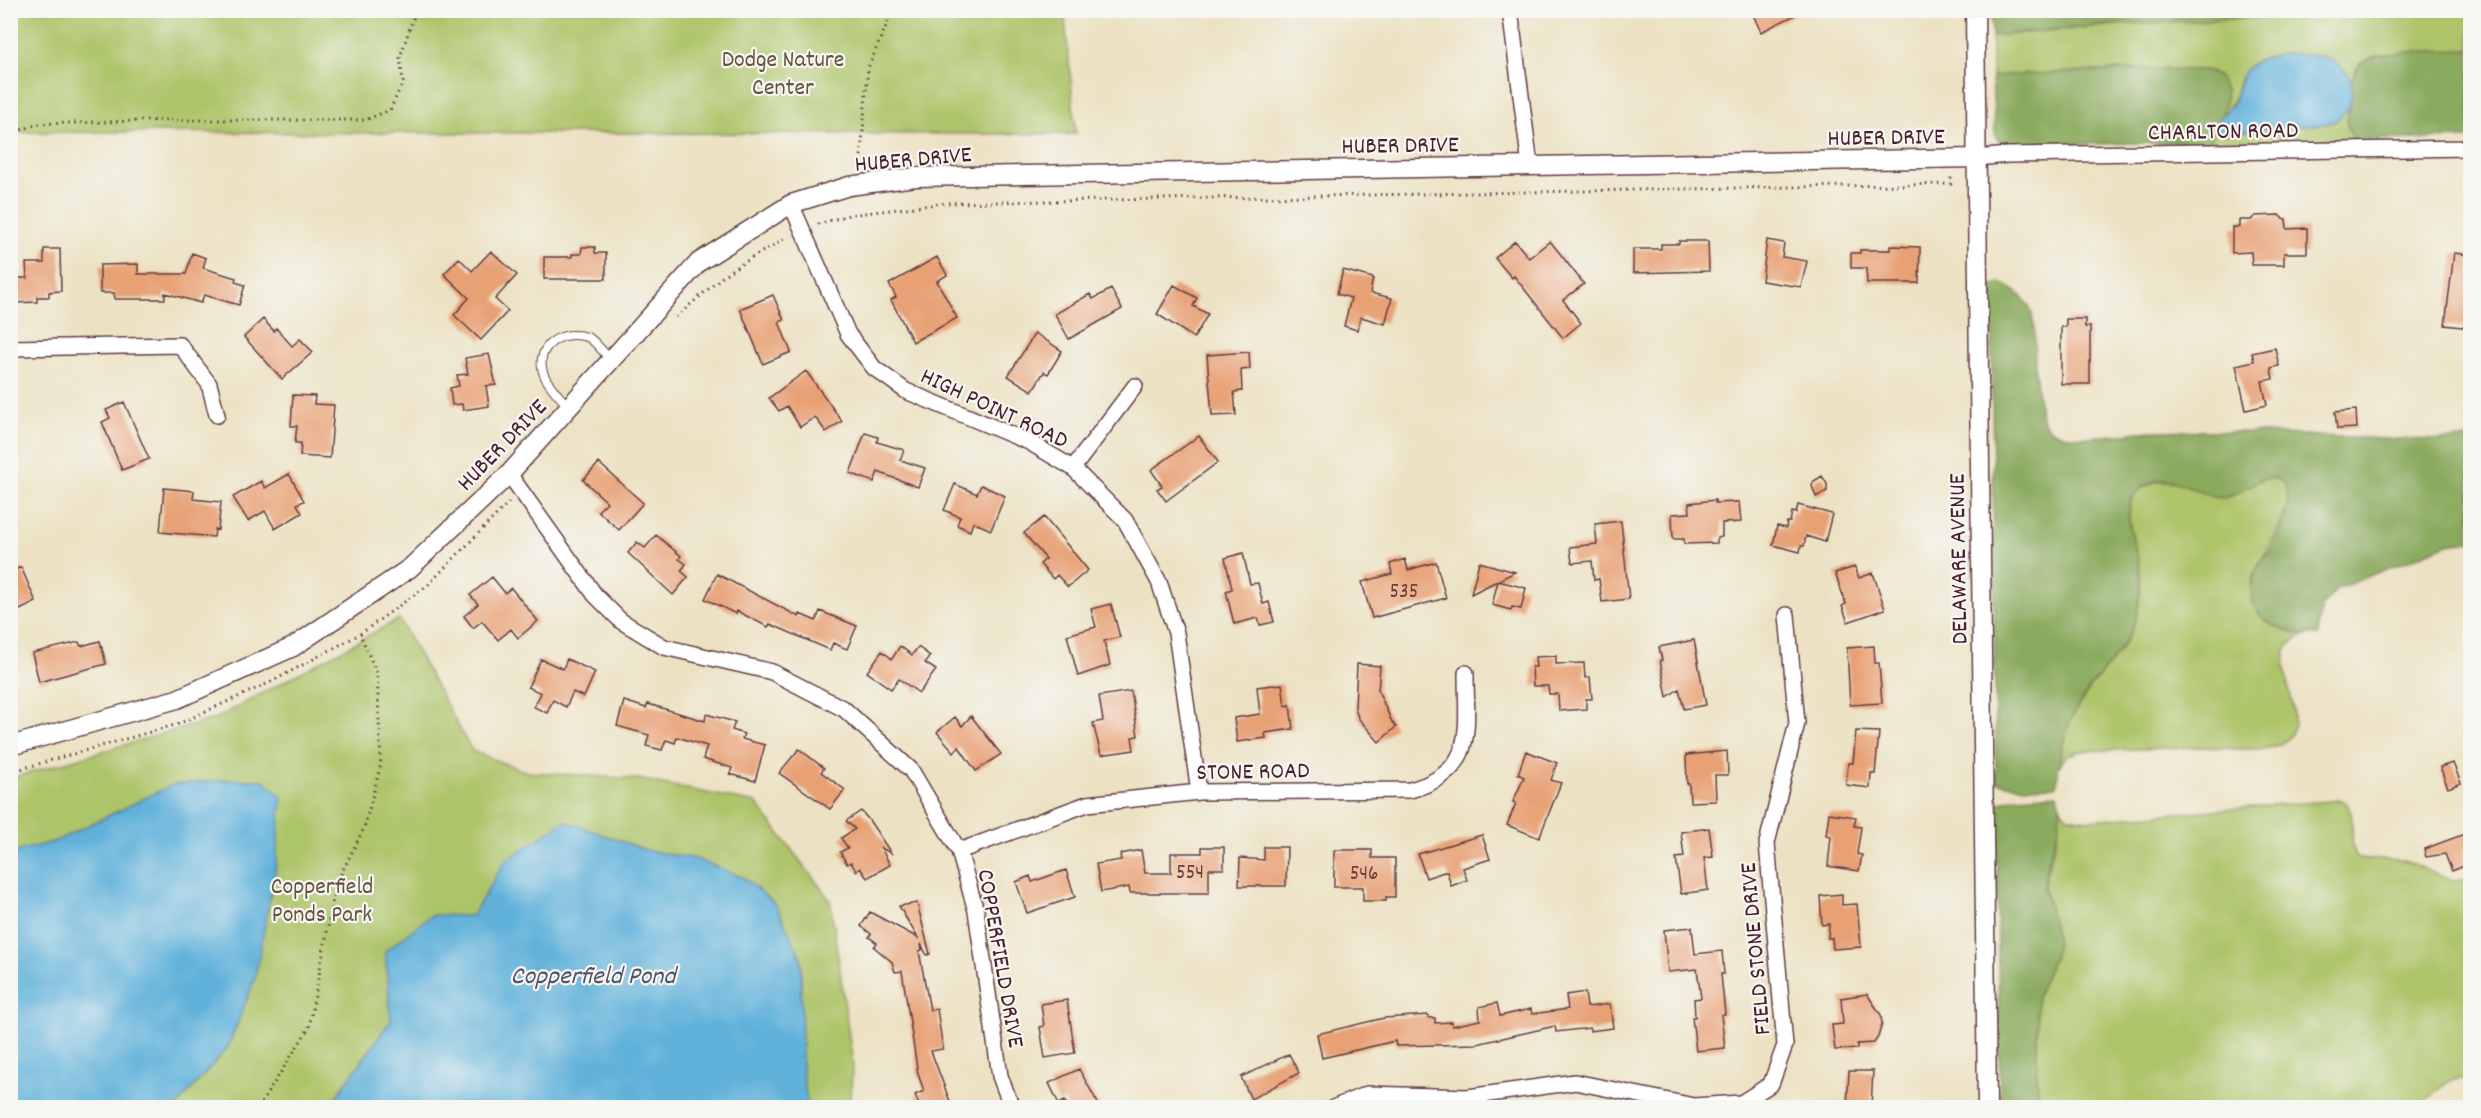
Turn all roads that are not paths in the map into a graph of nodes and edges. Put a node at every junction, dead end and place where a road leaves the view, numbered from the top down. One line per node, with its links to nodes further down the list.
1 (1510, 10): 5 (street)
2 (1975, 10): 4 (street, DELAWARE AVENUE)
3 (2470, 148): 4 (street, CHARLTON ROAD)
4 (1977, 158): 5 (street, HUBER DRIVE); 21 (street, DELAWARE AVENUE)
5 (1530, 166): 6 (street, HUBER DRIVE)
6 (792, 204): 8 (street, HUBER DRIVE); 12 (street, HIGH POINT ROAD)
7 (10, 348): 11 (street)
8 (611, 361): 10 (street, HUBER DRIVE); 10 (lane)
9 (1135, 386): 12 (street)
10 (568, 407): 13 (street, HUBER DRIVE)
11 (217, 416)
12 (1073, 468): 17 (street, HIGH POINT ROAD)
13 (509, 474): 16 (street, HUBER DRIVE); 18 (street, COPPERFIELD DRIVE)
14 (1786, 615): 20 (street, FIELD STONE DRIVE)
15 (1466, 673): 17 (street, STONE ROAD)
16 (10, 746)
17 (1198, 792): 18 (street, STONE ROAD)
18 (959, 851): 19 (street, COPPERFIELD DRIVE)
19 (1012, 1107)
20 (1333, 1107)
21 (1987, 1107)

